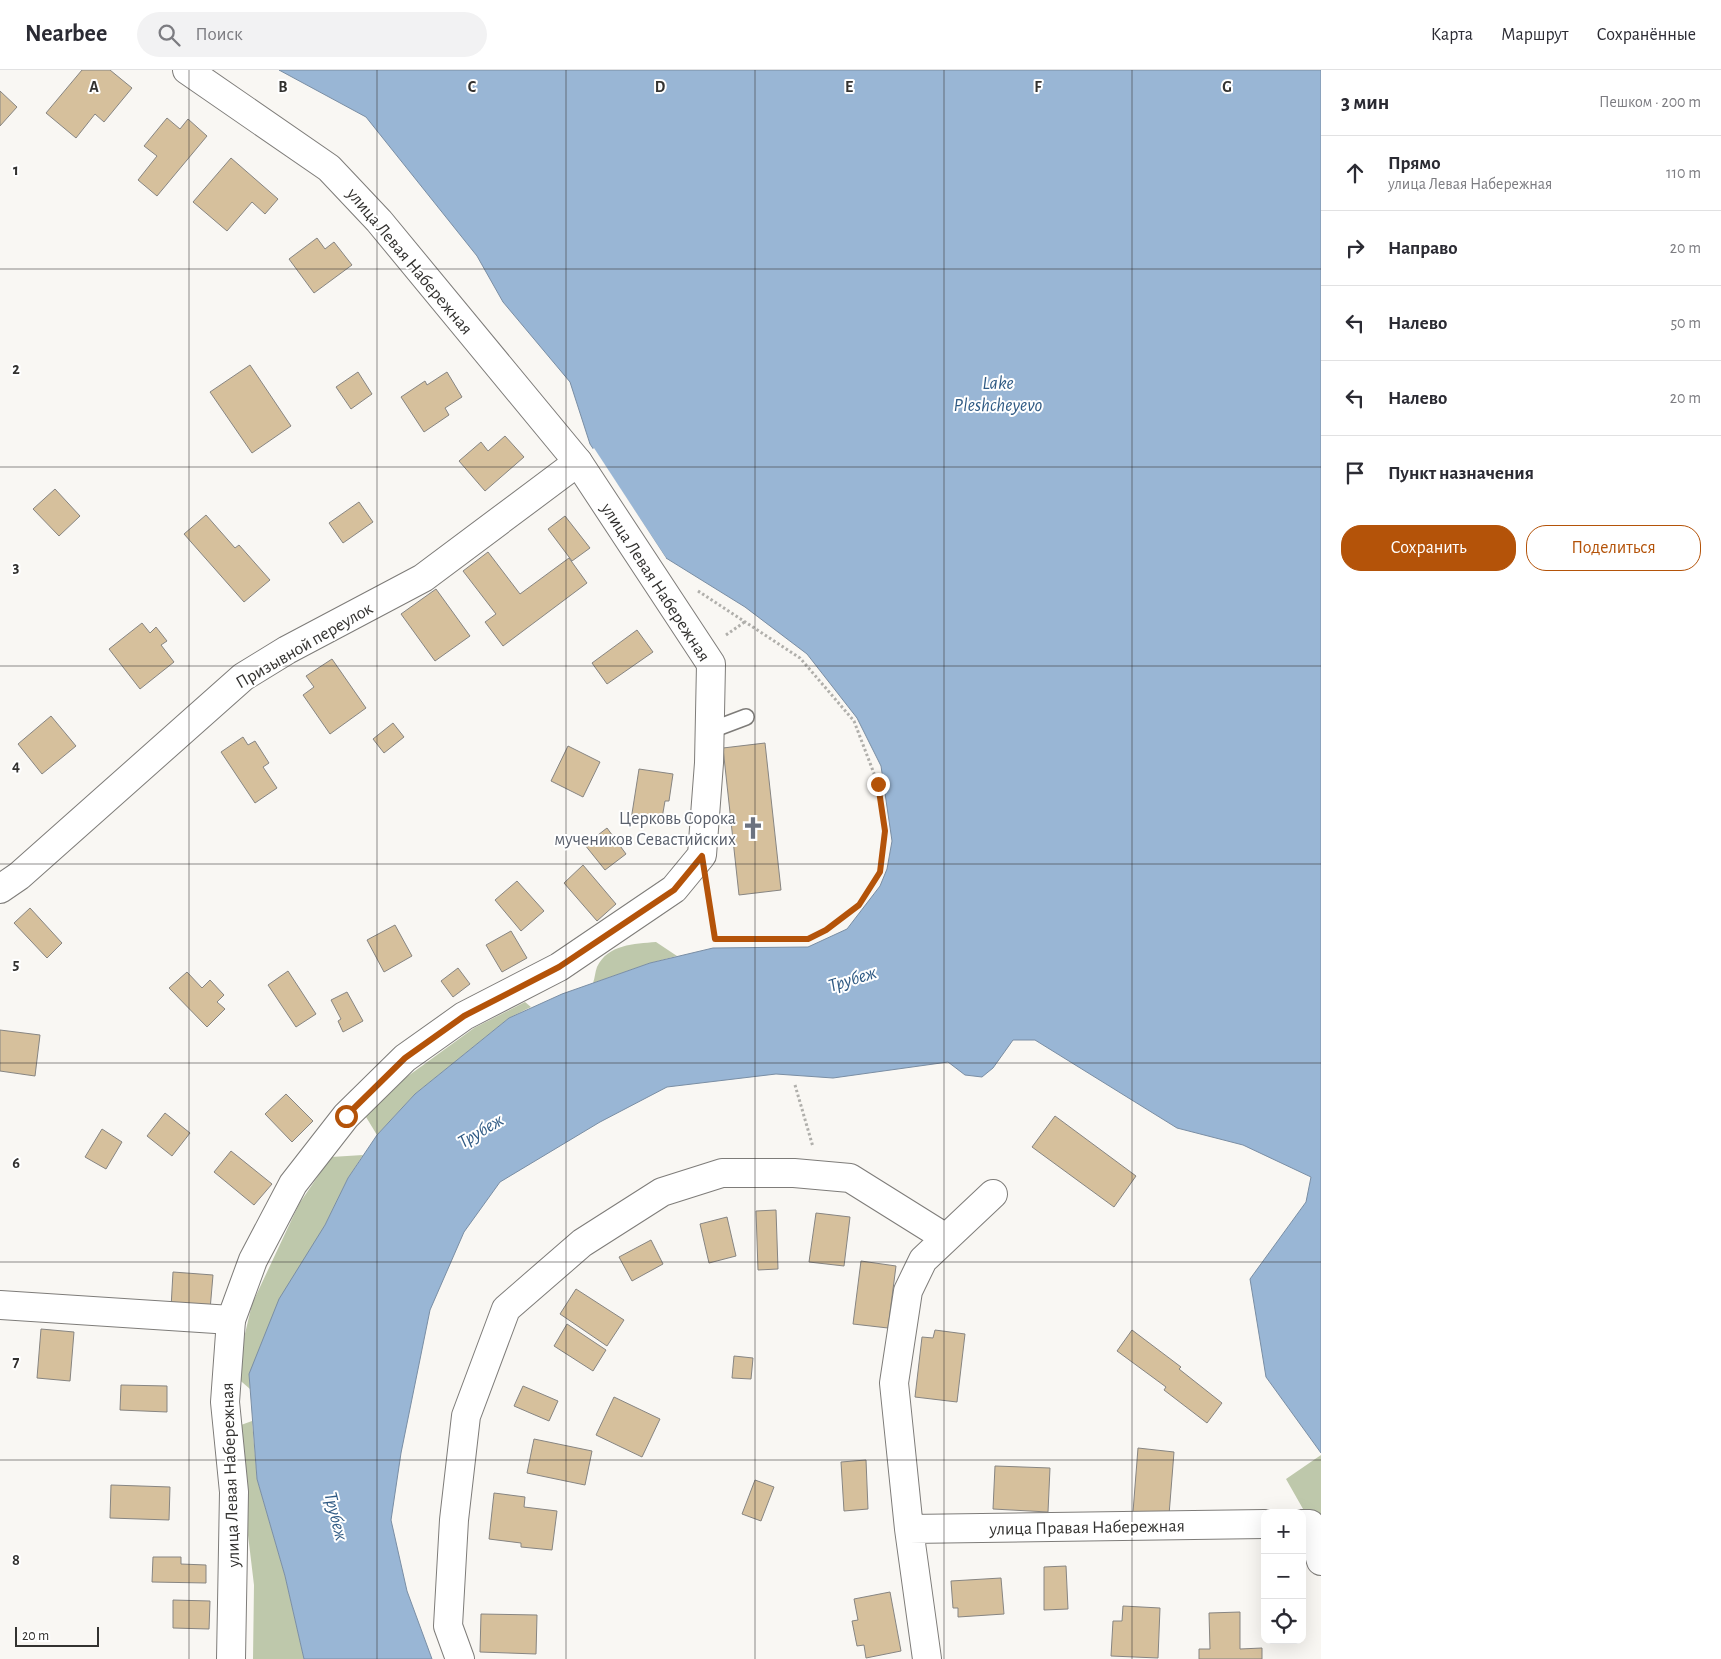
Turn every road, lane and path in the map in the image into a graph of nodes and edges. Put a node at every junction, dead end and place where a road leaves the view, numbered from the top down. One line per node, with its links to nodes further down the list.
1 (187, 70): 2 (street, улица Левая Набережная)
2 (578, 462): 5 (street, улица Левая Набережная); 7 (street, Призывной переулок)
3 (691, 587): 6 (path)
4 (746, 717): 5 (lane)
5 (709, 731): 6 (street, улица Левая Набережная)
6 (702, 856): 13 (street, улица Левая Набережная)
7 (0, 889)
8 (795, 1085): 9 (path)
9 (822, 1176): 11 (street); 19 (street)
10 (993, 1194): 11 (street)
11 (946, 1238): 16 (street)
12 (0, 1305): 13 (street)
13 (231, 1320): 18 (street, улица Левая Набережная)
14 (1261, 1524): 16 (street, улица Правая Набережная)
15 (1306, 1524): 17 (street)
16 (909, 1529): 20 (street)
17 (1321, 1561)
18 (231, 1659)
19 (460, 1659)
20 (927, 1659)

